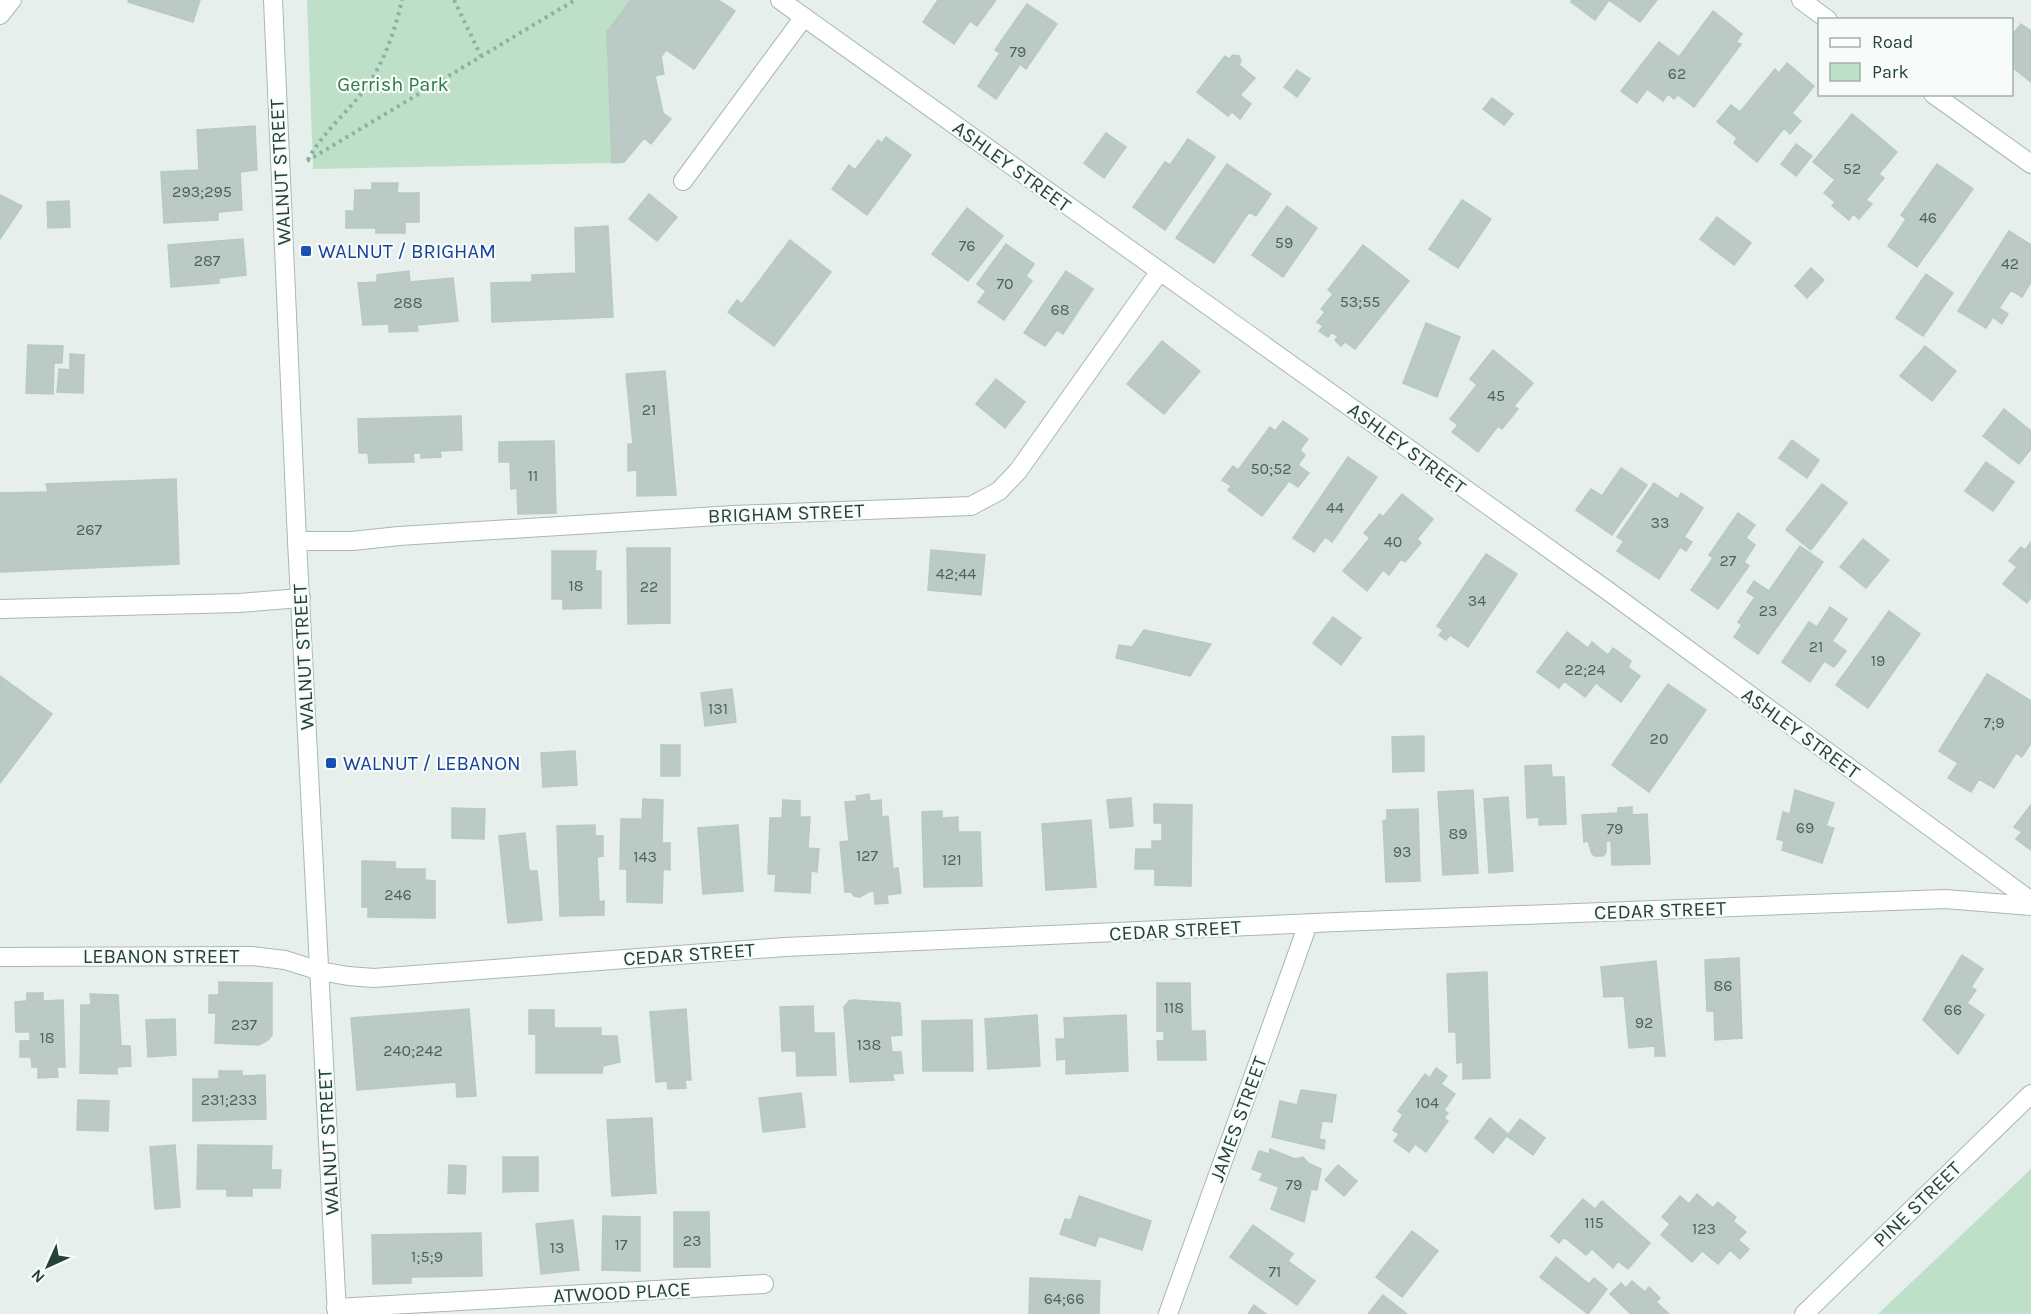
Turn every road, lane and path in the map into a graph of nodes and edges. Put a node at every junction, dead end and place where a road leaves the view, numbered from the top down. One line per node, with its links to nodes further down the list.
1 (12, 0): 8 (street)
2 (273, 0): 16 (street, WALNUT STREET)
3 (402, 0): 11 (path)
4 (454, 0): 11 (path)
5 (575, 0): 11 (path)
6 (780, 0): 9 (street, ASHLEY STREET)
7 (1801, 0): 10 (street)
8 (0, 15)
9 (804, 17): 14 (street); 15 (street, ASHLEY STREET)
10 (1825, 18)
11 (481, 56)
12 (1936, 96): 13 (street)
13 (2031, 164)
14 (683, 181)
15 (1160, 271): 16 (street, BRIGHAM STREET); 19 (street, ASHLEY STREET)
16 (297, 541): 17 (street, WALNUT STREET)
17 (301, 598): 18 (street); 23 (street, WALNUT STREET)
18 (0, 609)
19 (2031, 902)
20 (2031, 906): 21 (street, CEDAR STREET)
21 (1308, 924): 23 (street, CEDAR STREET); 27 (street, JAMES STREET)
22 (0, 957): 23 (street, LEBANON STREET)
23 (320, 971): 26 (street, WALNUT STREET)
24 (2031, 1094): 28 (street, PINE STREET)
25 (764, 1284): 26 (street, ATWOOD PLACE)
26 (336, 1311)
27 (1168, 1314)
28 (1804, 1314)

